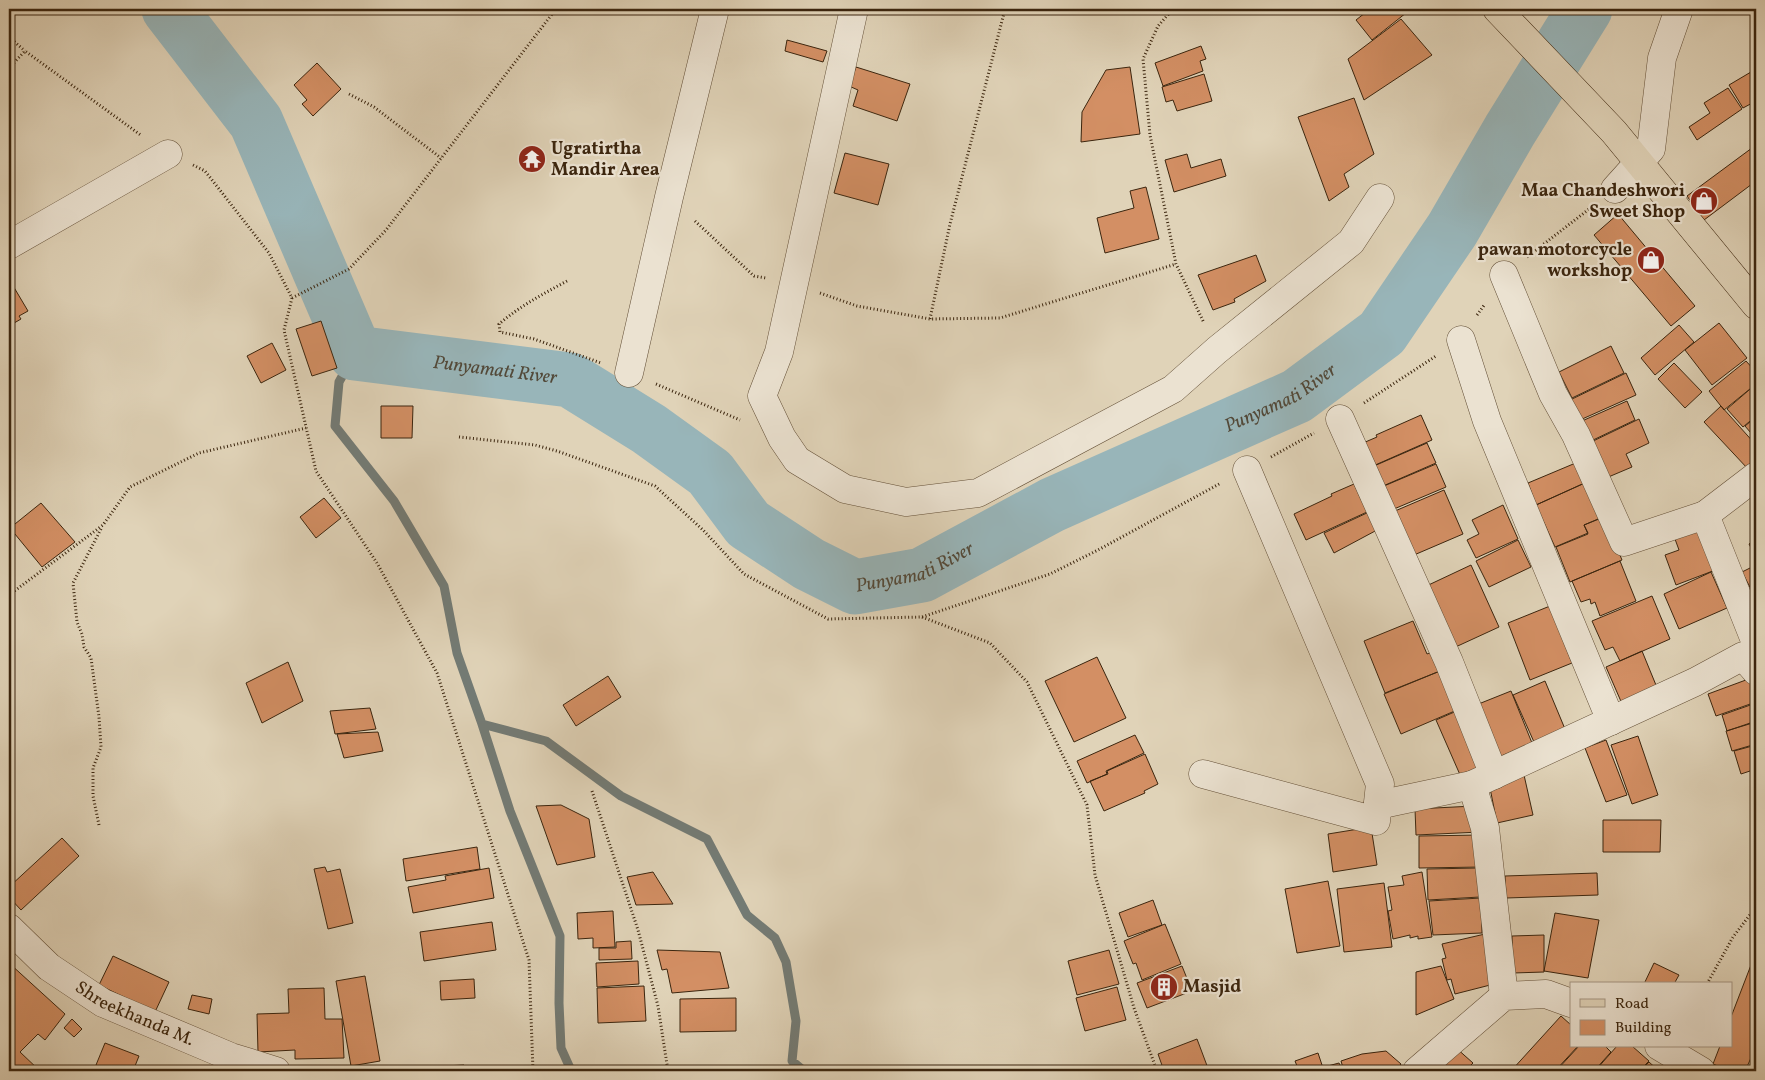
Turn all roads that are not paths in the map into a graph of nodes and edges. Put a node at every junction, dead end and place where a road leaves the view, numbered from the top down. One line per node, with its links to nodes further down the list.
1 (715, 9): 13 (street)
2 (854, 9): 8 (street)
3 (1679, 9): 6 (street)
4 (1498, 10): 6 (main road)
5 (168, 154): 9 (street)
6 (1639, 162): 7 (street); 11 (main road)
7 (1615, 189)
8 (1380, 198)
9 (9, 246)
10 (1504, 275): 17 (street)
11 (1756, 305)
12 (1461, 340): 19 (street)
13 (629, 373)
14 (1340, 419): 21 (street)
15 (1247, 470): 22 (street)
16 (1756, 476): 17 (street)
17 (1705, 515): 18 (street)
18 (1753, 654): 19 (street)
19 (1611, 721): 21 (street)
20 (1203, 774): 22 (street)
21 (1483, 780): 22 (street); 24 (street)
22 (1378, 805)
23 (9, 928): 27 (street, Shreekhanda M.)
24 (1504, 996): 25 (street); 28 (street)
25 (1570, 1002)
26 (1662, 1048): 29 (street)
27 (276, 1071)
28 (1417, 1071)
29 (1701, 1071)

